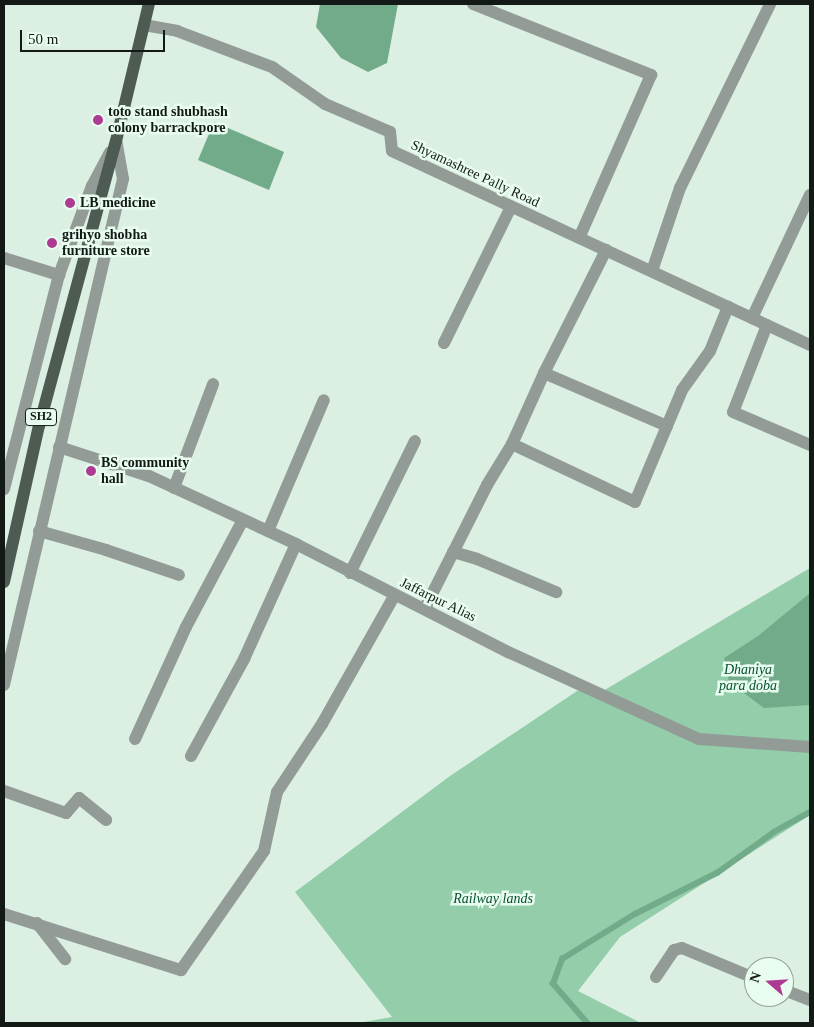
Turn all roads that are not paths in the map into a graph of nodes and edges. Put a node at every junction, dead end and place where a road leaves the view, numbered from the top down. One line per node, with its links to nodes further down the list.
1 (150, 4): 4 (main road, SH2)
2 (473, 4): 8 (street)
3 (770, 4): 11 (street)
4 (144, 25): 5 (main road, SH2); 7 (street, Shyamashree Pally Road)
5 (116, 141): 12 (street); 25 (street); 35 (main road, SH2)
6 (810, 195): 14 (street)
7 (511, 207): 8 (street, Shyamashree Pally Road); 16 (street)
8 (578, 238): 9 (street, Shyamashree Pally Road)
9 (606, 250): 11 (street, Shyamashree Pally Road); 18 (street)
10 (4, 258): 12 (street)
11 (652, 271): 13 (street, Shyamashree Pally Road)
12 (59, 275): 27 (street)
13 (728, 307): 14 (street, Shyamashree Pally Road); 21 (street)
14 (752, 318): 15 (street, Shyamashree Pally Road)
15 (767, 325): 17 (street, Shyamashree Pally Road); 24 (street)
16 (444, 343)
17 (810, 345)
18 (544, 373): 21 (street); 23 (street)
19 (213, 384): 26 (street)
20 (324, 400): 30 (street)
21 (667, 426): 23 (street)
22 (415, 441): 33 (street)
23 (512, 444): 32 (street)
24 (810, 444)
25 (60, 447): 26 (street, Jaffarpur Alias); 29 (street)
26 (174, 488): 28 (street, Jaffarpur Alias)
27 (4, 489)
28 (243, 520): 30 (street, Jaffarpur Alias); 40 (street)
29 (39, 531): 34 (street); 39 (street)
30 (268, 531): 31 (street, Jaffarpur Alias)
31 (296, 544): 33 (street, Jaffarpur Alias); 42 (street)
32 (453, 552): 36 (street); 38 (street)
33 (350, 573): 37 (street, Jaffarpur Alias)
34 (179, 575)
35 (4, 582)
36 (556, 592)
37 (394, 596): 38 (street, Jaffarpur Alias); 46 (street)
38 (425, 608): 41 (street, Jaffarpur Alias)
39 (4, 685)
40 (135, 738)
41 (810, 747)
42 (191, 756)
43 (4, 791): 44 (street)
44 (106, 820)
45 (4, 914): 46 (street)
46 (37, 924): 47 (street)
47 (65, 959)
48 (744, 974): 49 (street)
49 (656, 977)
50 (794, 994): 51 (street)
51 (810, 1000)

